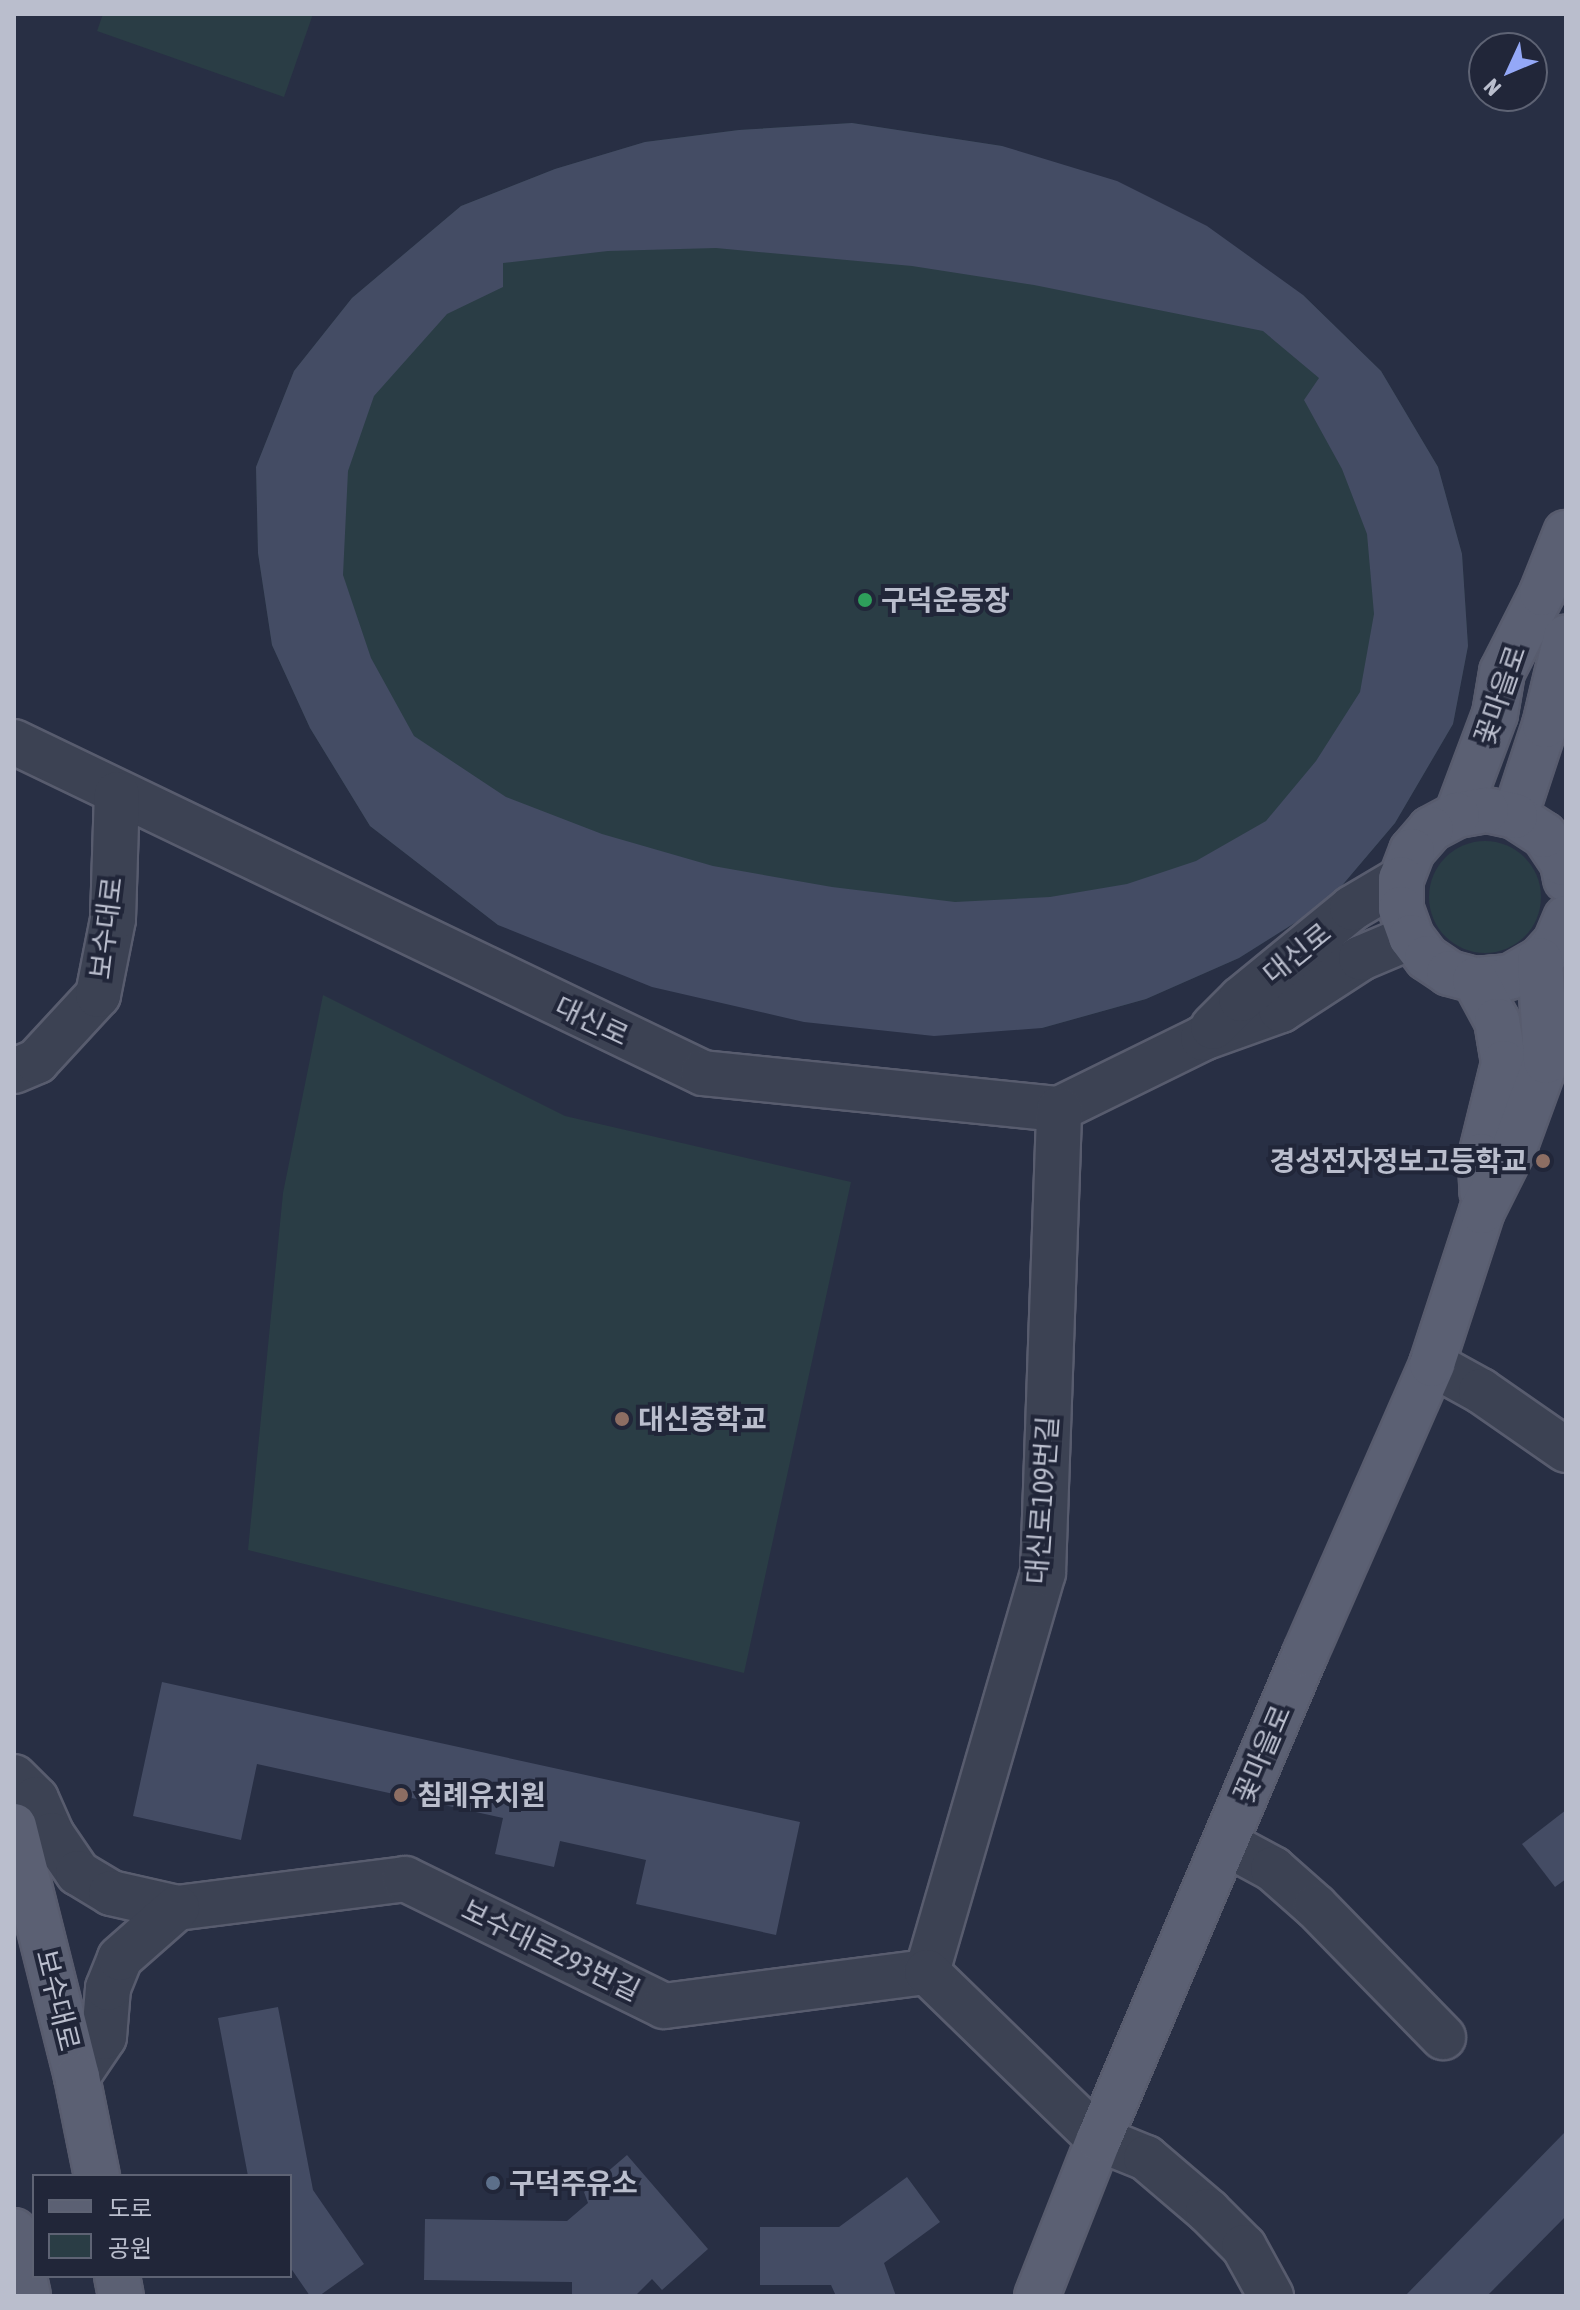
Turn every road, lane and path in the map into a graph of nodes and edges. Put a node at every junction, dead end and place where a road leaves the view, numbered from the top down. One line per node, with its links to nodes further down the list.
1 (1566, 533): 5 (main road, 꽃마을로)
2 (1566, 637): 6 (main road, 꽃마을로)
3 (14, 742): 4 (street, 대신로)
4 (117, 794): 14 (street, 보수대로); 15 (street, 대신로)
5 (1457, 815): 6 (main road); 7 (main road)
6 (1515, 816): 8 (main road)
7 (1401, 879): 10 (main road); 13 (street, 대신로)
8 (1566, 879)
9 (1566, 918): 11 (main road)
10 (1411, 937): 12 (main road); 13 (street, 대신로)
11 (1540, 960): 12 (main road); 16 (main road, 꽃마을로)
12 (1475, 980): 16 (main road, 꽃마을로)
13 (1203, 1038): 15 (street, 대신로)
14 (14, 1071)
15 (1059, 1109): 23 (street, 대신로109번길)
16 (1482, 1211): 17 (main road, 꽃마을로)
17 (1432, 1364): 18 (street); 21 (main road, 꽃마을로)
18 (1566, 1450)
19 (14, 1777): 22 (street, 보수대로293번길)
20 (14, 1826): 25 (main road, 보수대로)
21 (1225, 1843): 24 (street); 26 (main road, 꽃마을로)
22 (177, 1908): 23 (street, 보수대로293번길); 25 (street)
23 (927, 1972): 26 (street)
24 (1443, 2037)
25 (77, 2077): 27 (main road, 보수대로)
26 (1099, 2139): 30 (main road, 꽃마을로); 31 (street)
27 (97, 2174)
28 (14, 2231): 29 (main road)
29 (28, 2296)
30 (1037, 2296)
31 (1271, 2296)

